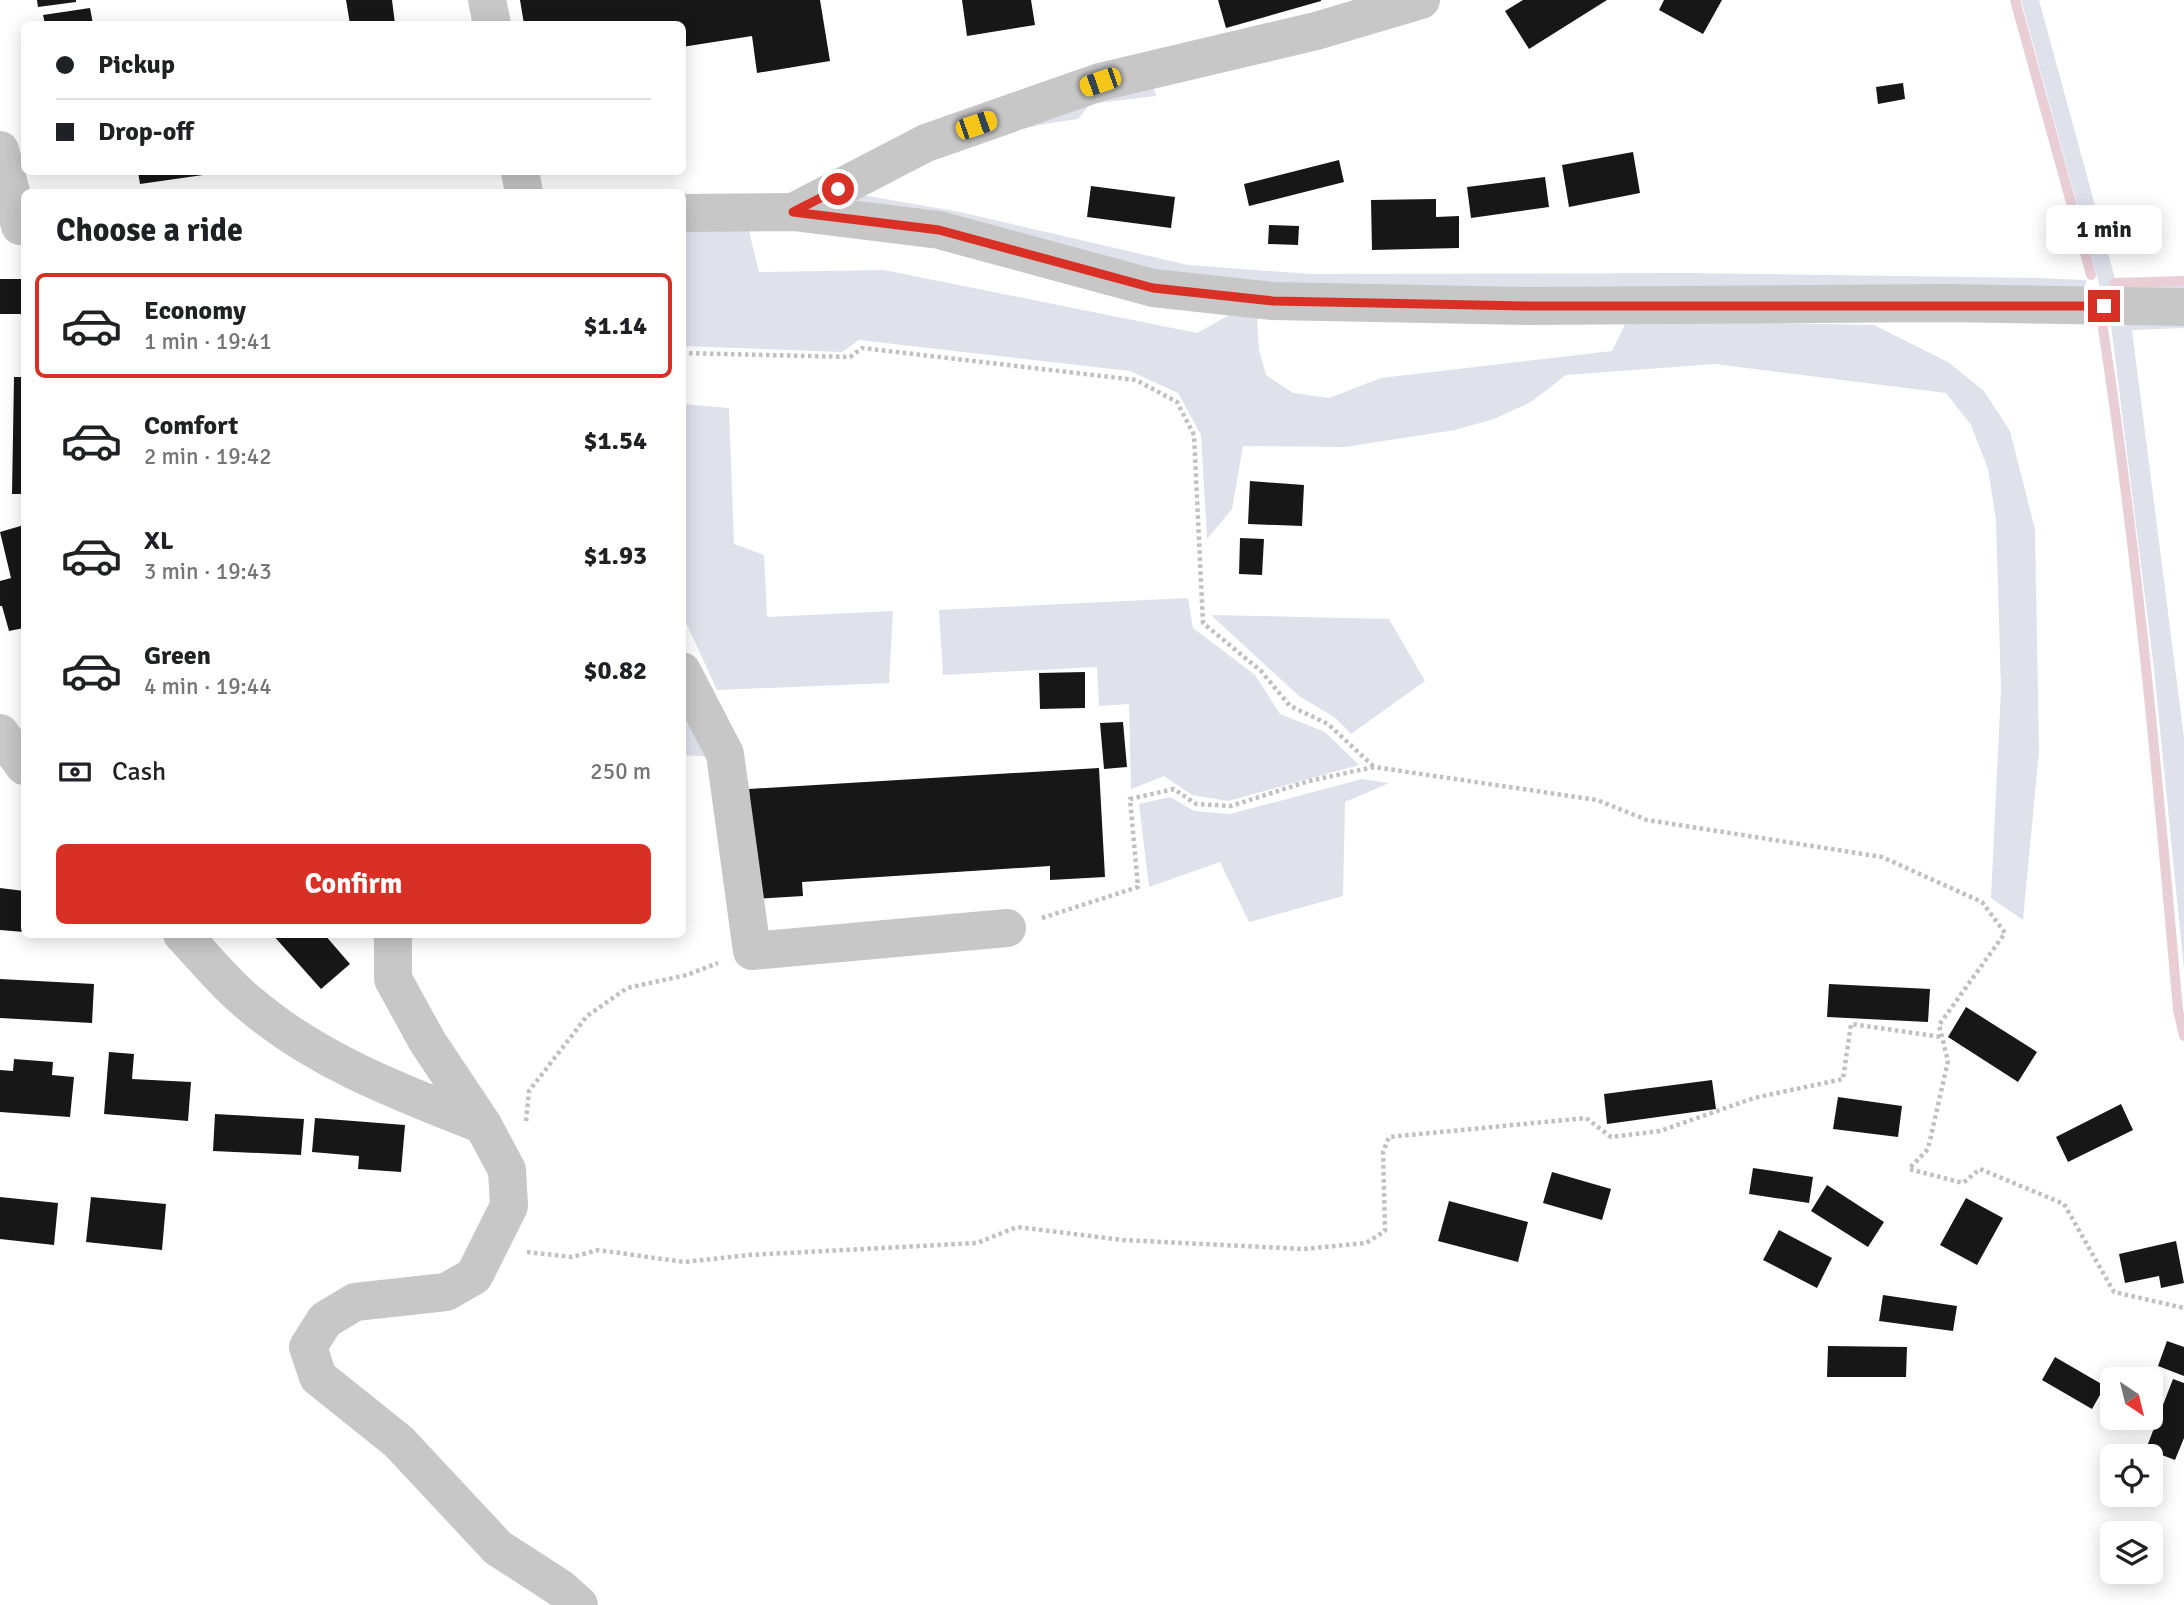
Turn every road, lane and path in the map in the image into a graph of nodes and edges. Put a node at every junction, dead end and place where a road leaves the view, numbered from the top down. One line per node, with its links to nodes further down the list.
1 (487, 0): 3 (street)
2 (1421, 0): 5 (street)
3 (491, 21)
4 (0, 150): 7 (street)
5 (793, 212): 6 (street); 8 (street)
6 (686, 213)
7 (15, 227)
8 (2184, 307)
9 (686, 353): 13 (path)
10 (686, 679): 17 (street)
11 (0, 733): 12 (street)
12 (21, 762)
13 (1374, 767): 14 (path); 18 (path)
14 (1007, 928): 17 (street)
15 (186, 938): 19 (street)
16 (393, 938): 19 (street)
17 (752, 951): 20 (path)
18 (1941, 1037): 21 (path); 22 (path)
19 (484, 1125): 20 (street)
20 (507, 1170): 21 (street)
21 (492, 1241): 23 (street)
22 (2184, 1308)
23 (579, 1605)

